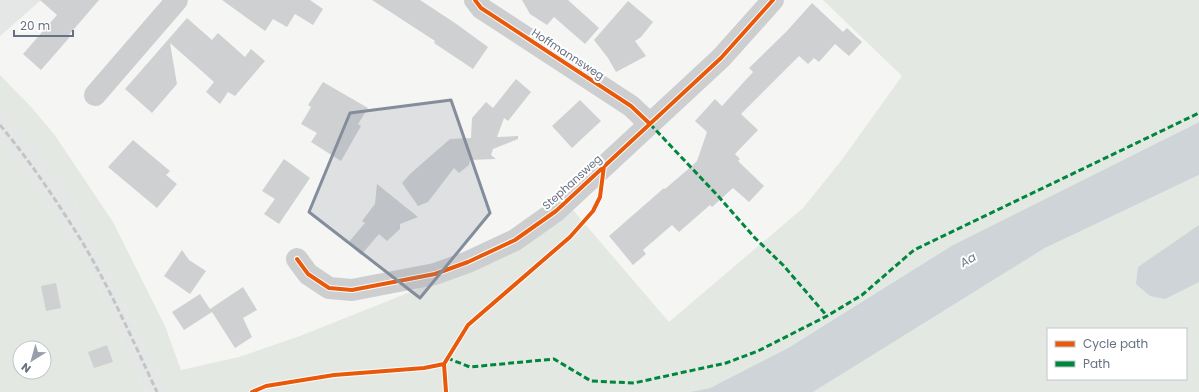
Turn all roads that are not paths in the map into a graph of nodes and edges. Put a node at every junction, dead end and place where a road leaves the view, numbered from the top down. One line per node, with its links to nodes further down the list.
1 (177, 0): 4 (street)
2 (475, 0): 5 (street, Hoffmannsweg)
3 (774, 0): 5 (street, Stephansweg)
4 (94, 95)
5 (650, 124): 6 (street, Stephansweg)
6 (297, 259)

